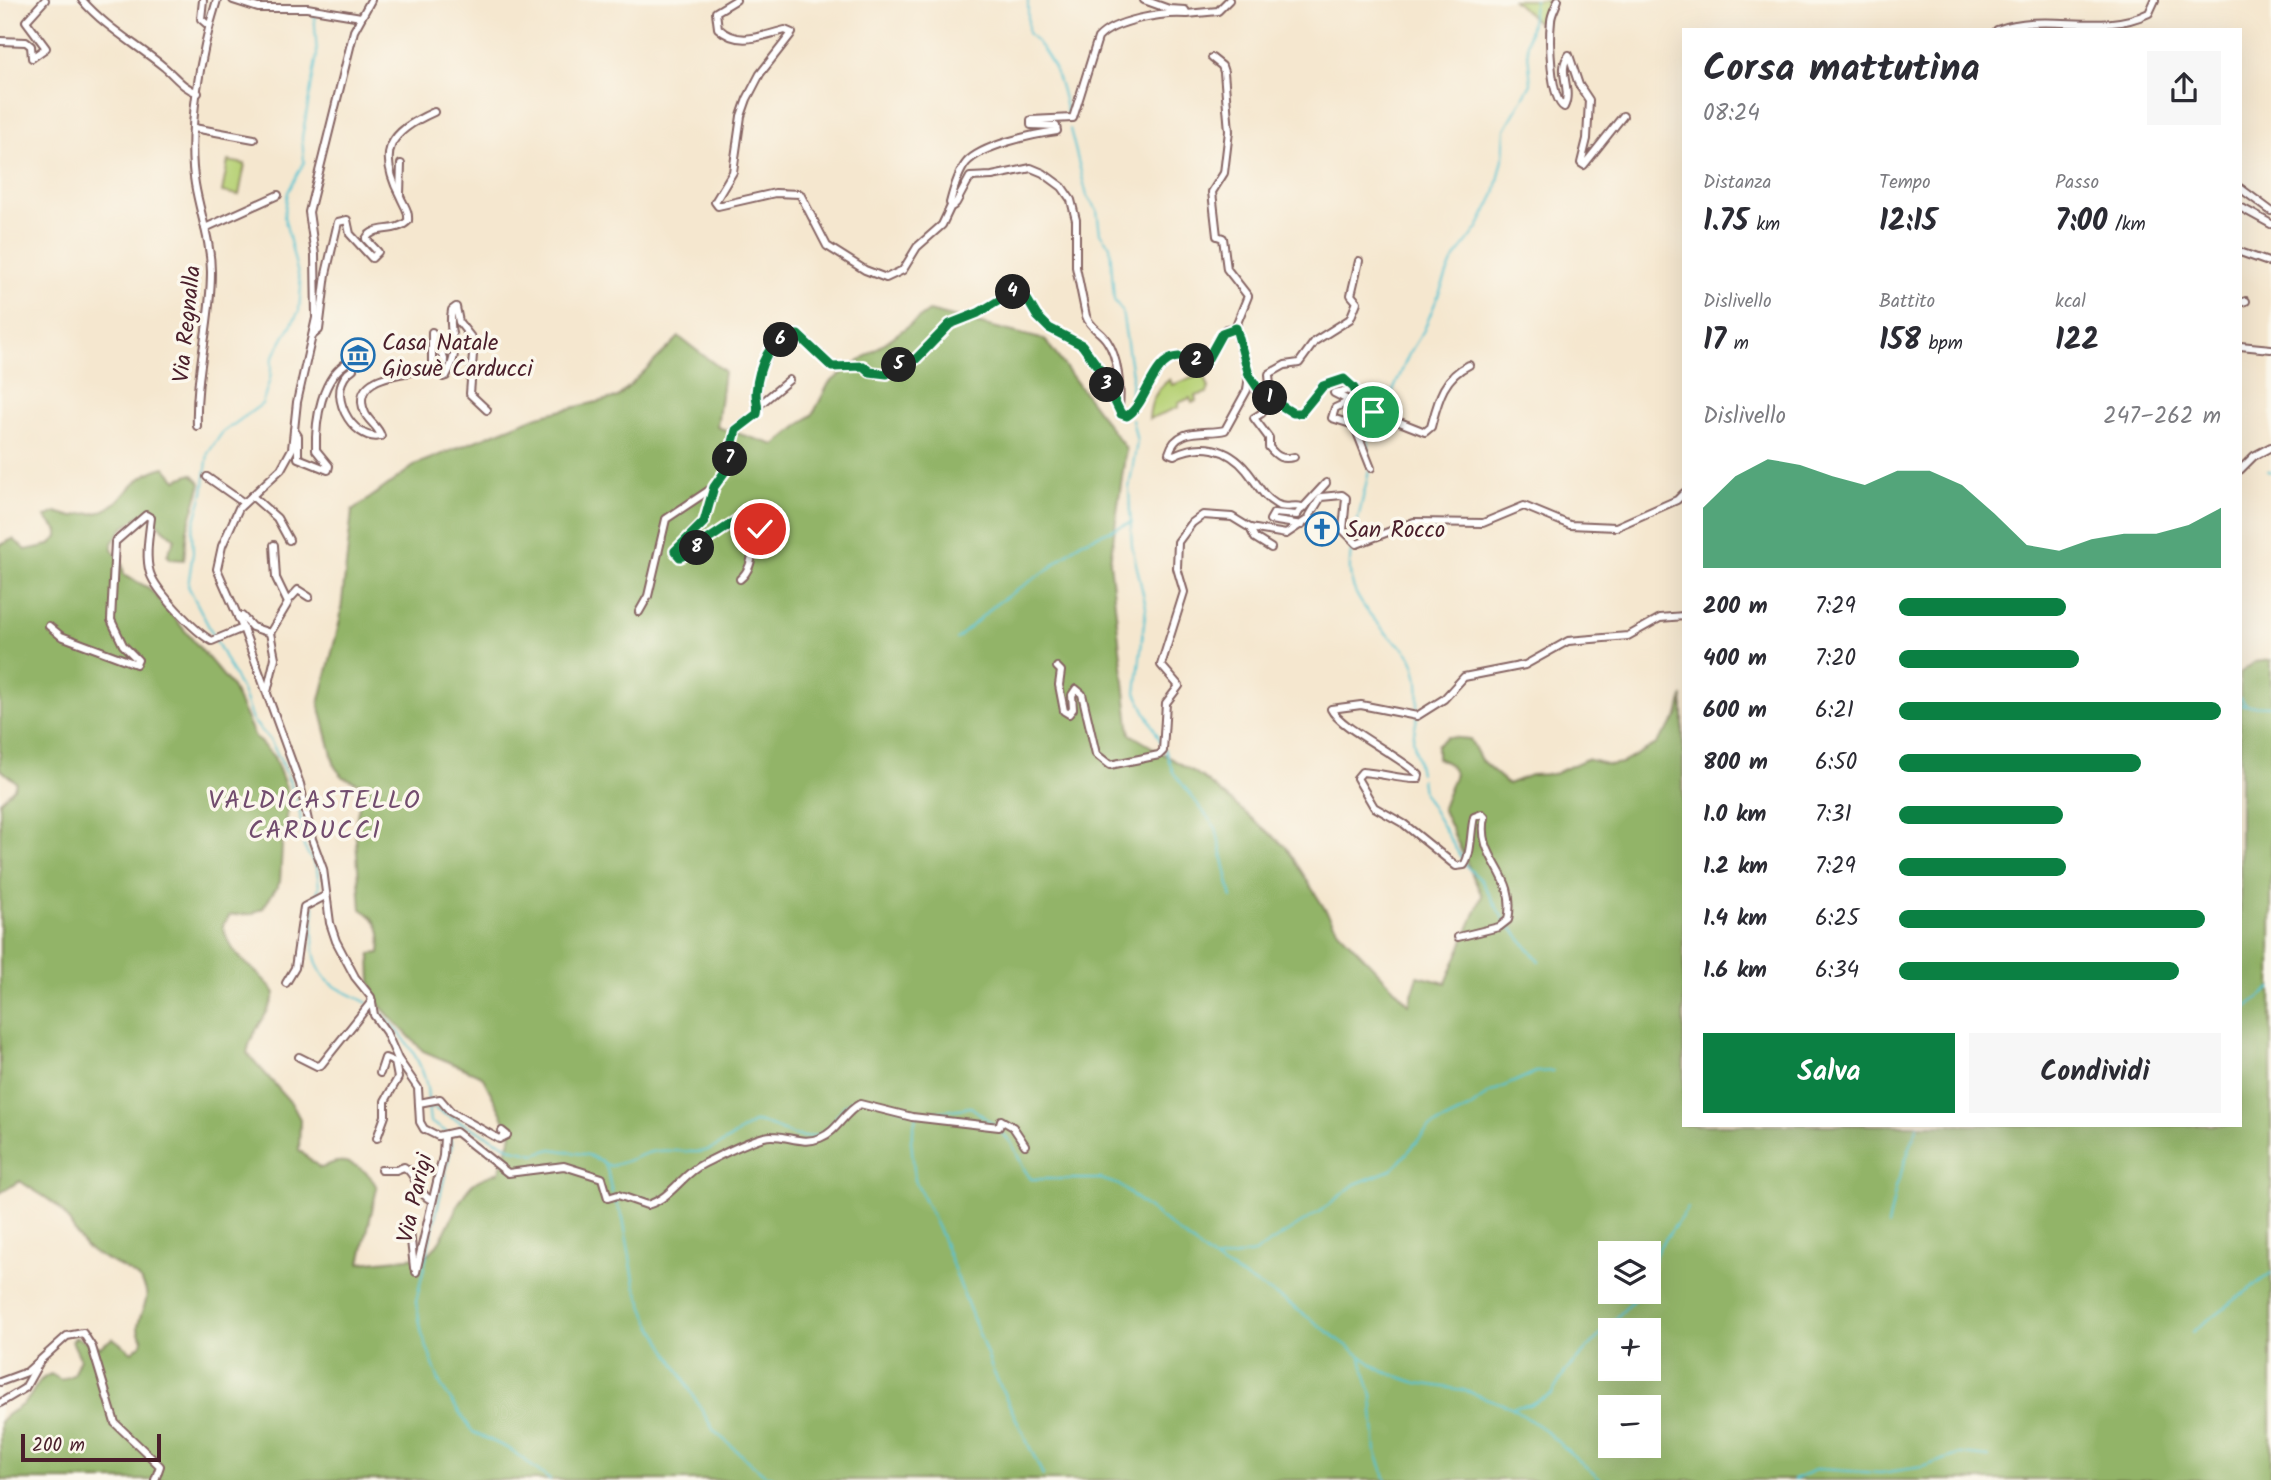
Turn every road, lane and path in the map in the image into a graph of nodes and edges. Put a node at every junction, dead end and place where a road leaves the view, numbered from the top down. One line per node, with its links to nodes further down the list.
1 (45, 0): 16 (street)
2 (82, 0): 18 (street)
3 (203, 0): 14 (street)
4 (217, 0): 14 (street)
5 (233, 0): 13 (street)
6 (371, 0): 13 (street)
7 (736, 0): 27 (street)
8 (1144, 0): 12 (street)
9 (1229, 0): 12 (street)
10 (1558, 0): 20 (street)
11 (2155, 0): 15 (street)
12 (1187, 14): 27 (street)
13 (361, 17): 36 (street)
14 (208, 25): 18 (street, Via Regnalla)
15 (2007, 28)
16 (0, 41)
17 (1212, 58): 35 (street)
18 (198, 93): 21 (street, Via Regnalla)
19 (434, 112): 26 (street)
20 (1623, 116)
21 (194, 128): 22 (street); 31 (street, Via Regnalla)
22 (254, 139)
23 (401, 164): 26 (street)
24 (2242, 189): 29 (street)
25 (278, 195): 31 (street)
26 (400, 196): 36 (street)
27 (951, 206): 46 (street)
28 (2242, 208): 30 (street)
29 (2271, 211)
30 (2271, 224)
31 (205, 228): 48 (street, Via Regnalla)
32 (2242, 253): 34 (street)
33 (1359, 261): 44 (street)
34 (2271, 263)
35 (1236, 328): 40 (street); 46 (street)
36 (314, 334): 49 (street)
37 (2242, 346): 38 (street)
38 (2271, 349)
39 (1469, 365): 42 (street)
40 (1249, 375): 43 (street); 60 (street)
41 (789, 380): 45 (street)
42 (1354, 391): 44 (street); 52 (street)
43 (1261, 393): 44 (street); 51 (street)
44 (1271, 399)
45 (759, 408): 46 (street); 56 (street)
46 (1119, 409)
47 (487, 410): 49 (street)
48 (197, 426)
49 (294, 429): 58 (street)
50 (2271, 447): 53 (street)
51 (1294, 457)
52 (1371, 468)
53 (2242, 468)
54 (207, 477): 59 (street)
55 (1326, 483): 60 (street)
56 (714, 487): 66 (street); 69 (street)
57 (1682, 495): 61 (street)
58 (252, 496): 59 (street); 63 (street)
59 (244, 503): 70 (street)
60 (1302, 509): 61 (street)
61 (1302, 525): 62 (street)
62 (1250, 528): 65 (street); 75 (street)
63 (289, 540)
64 (274, 545): 68 (street)
65 (1271, 548)
66 (740, 579)
67 (309, 597): 68 (street)
68 (288, 601): 74 (street)
69 (639, 612)
70 (238, 617): 73 (street); 74 (street)
71 (1682, 617): 78 (street)
72 (49, 626): 73 (street)
73 (243, 628): 76 (street)
74 (270, 634): 76 (street)
75 (1058, 667)
76 (266, 693): 77 (street)
77 (322, 897): 79 (street); 80 (street)
78 (1458, 937)
79 (286, 983)
80 (372, 1001): 81 (street); 82 (street)
81 (299, 1057)
82 (396, 1060): 83 (street); 84 (street); 87 (street)
83 (380, 1073)
84 (420, 1103): 85 (street); 86 (street)
85 (502, 1131)
86 (446, 1135): 88 (street); 90 (street, Via Parigi)
87 (377, 1138)
88 (1025, 1145)
89 (381, 1170): 90 (street)
90 (432, 1199): 91 (street, Via Parigi)
91 (410, 1231)
92 (40, 1362): 93 (street); 94 (street); 95 (street)
93 (0, 1382)
94 (0, 1403)
95 (155, 1480)

